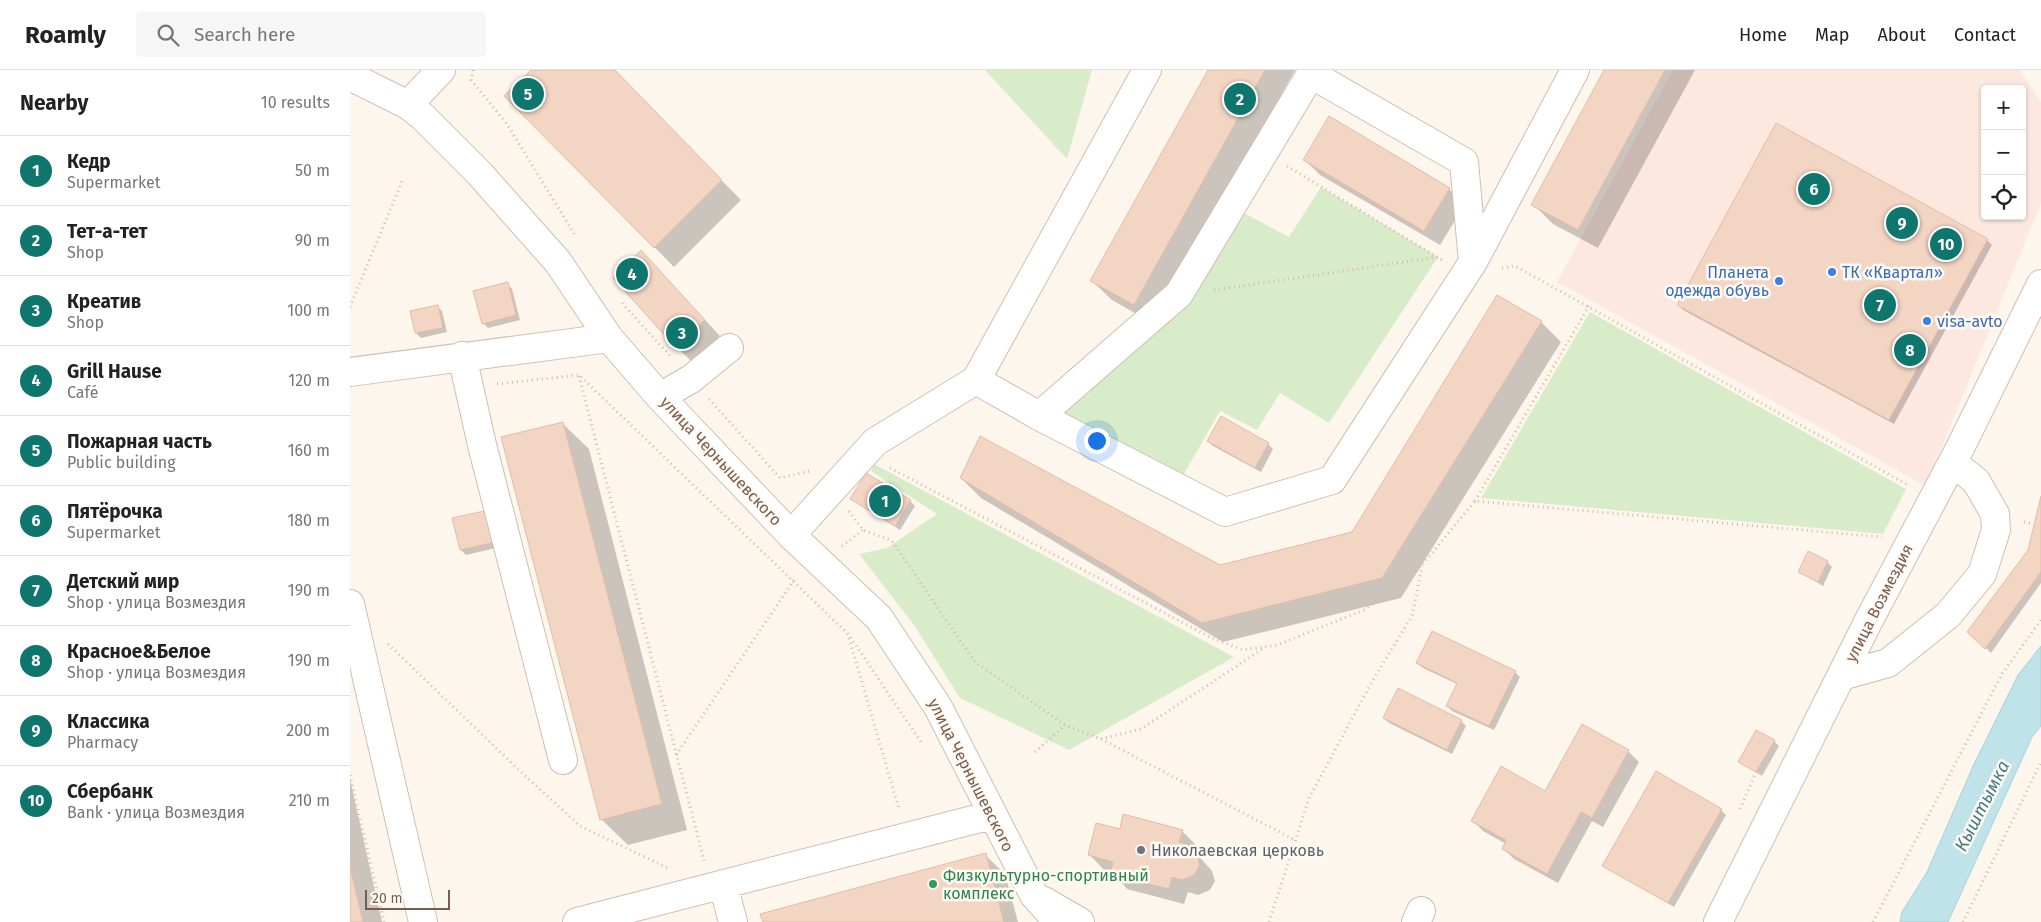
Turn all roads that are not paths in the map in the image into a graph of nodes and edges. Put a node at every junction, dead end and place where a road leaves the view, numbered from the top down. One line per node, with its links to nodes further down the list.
1 (441, 70): 5 (street)
2 (1147, 70): 12 (street)
3 (1574, 70): 6 (street)
4 (350, 76): 5 (street, улица Чернышевского)
5 (408, 105): 8 (street, улица Чернышевского)
6 (1468, 268): 14 (street); 14 (street)
7 (2041, 284): 15 (street, улица Возмездия)
8 (609, 338): 10 (street); 13 (street, улица Чернышевского)
9 (729, 348): 13 (street)
10 (462, 356): 11 (street); 19 (street)
11 (350, 372)
12 (976, 380): 14 (street); 16 (street)
13 (660, 397): 16 (street, улица Чернышевского)
14 (1039, 416)
15 (1953, 463): 18 (street, улица Возмездия); 18 (street)
16 (791, 535): 20 (street, улица Чернышевского)
17 (350, 604): 23 (street)
18 (1842, 676): 28 (street, улица Возмездия)
19 (563, 760)
20 (992, 815): 21 (street); 22 (street, улица Чернышевского)
21 (717, 886): 24 (street); 25 (street)
22 (1034, 895): 26 (street, улица Чернышевского); 27 (street)
23 (423, 922)
24 (577, 922)
25 (733, 922)
26 (1058, 922)
27 (1080, 922)
28 (1718, 922)

